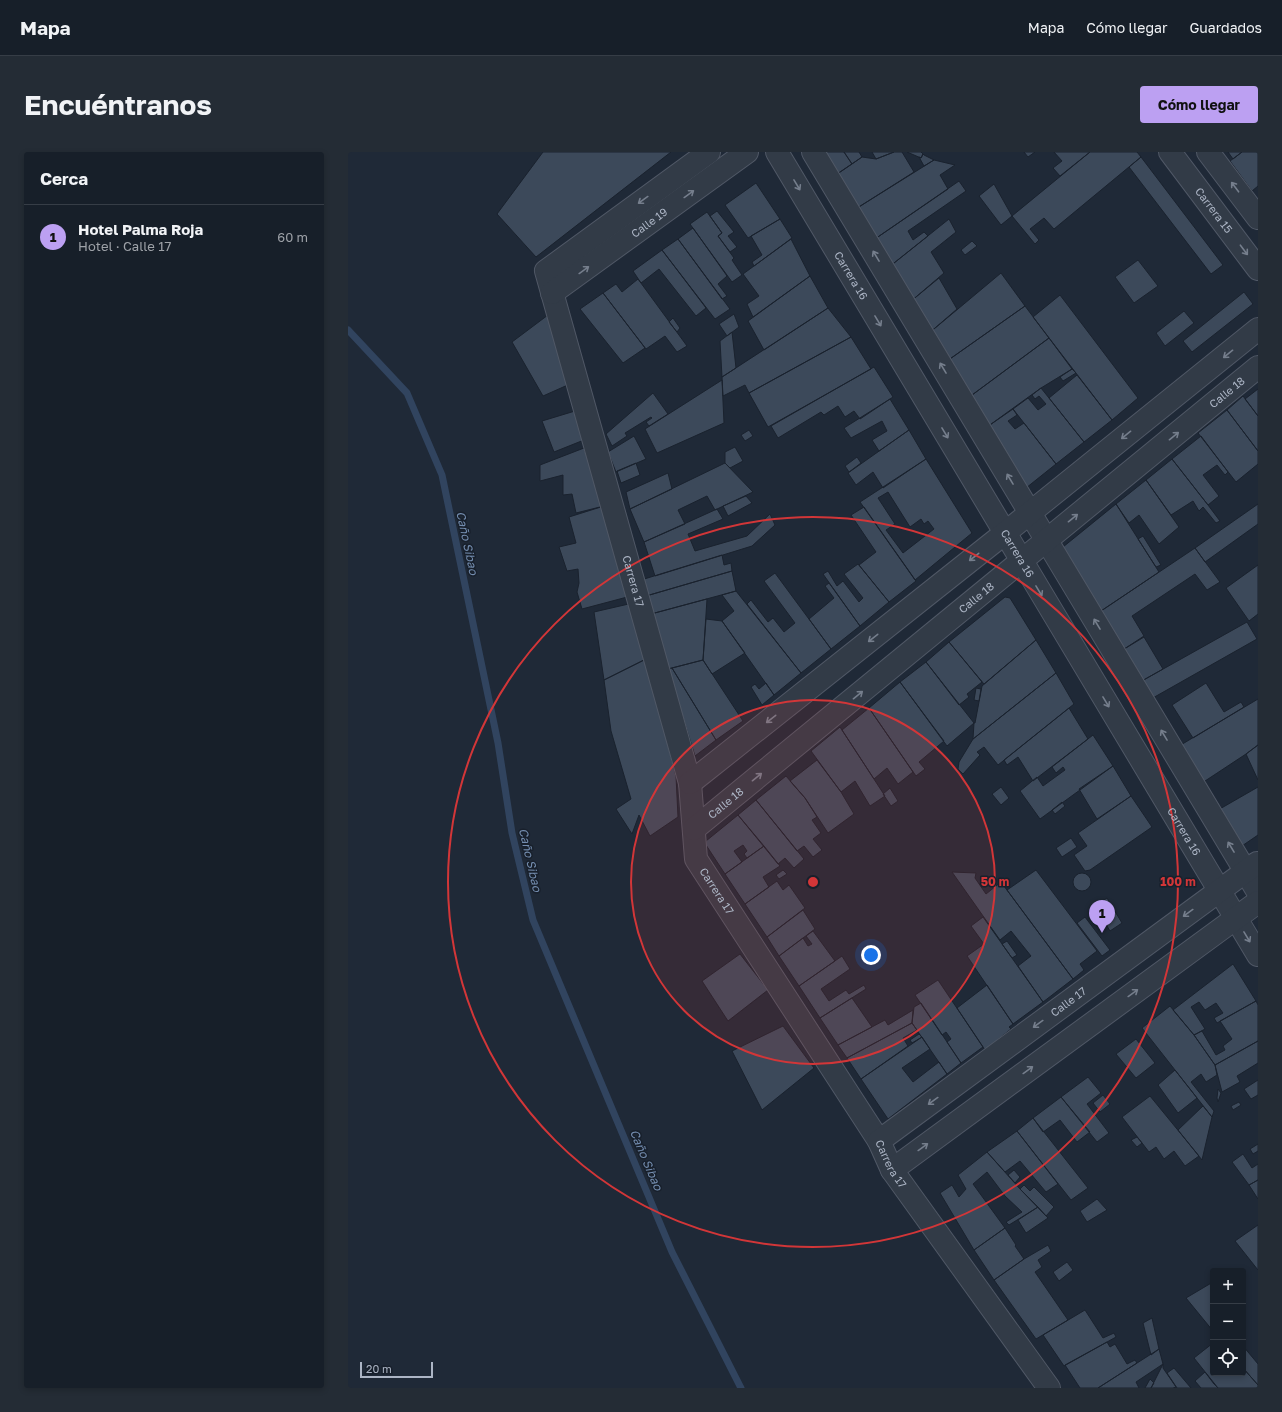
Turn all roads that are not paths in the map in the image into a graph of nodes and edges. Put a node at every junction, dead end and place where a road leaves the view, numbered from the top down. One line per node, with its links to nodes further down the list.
1 (709, 152): 9 (street, Calle 19, one-way to 9)
2 (747, 152): 10 (street, Calle 19, one-way to 2)
3 (777, 152): 14 (street, Carrera 16, one-way to 14)
4 (813, 152): 13 (street, one-way to 4)
5 (1170, 152): 8 (street, Carrera 15, one-way to 8)
6 (1208, 152): 7 (street, one-way to 6)
7 (1258, 218)
8 (1258, 269)
9 (546, 271): 10 (street, Carrera 17)
10 (552, 293): 17 (street, Carrera 17)
11 (1258, 329): 13 (street, one-way to 13)
12 (1258, 367): 15 (street, Calle 18, one-way to 12)
13 (1030, 512): 14 (street); 15 (street)
14 (1005, 533): 16 (street, Carrera 16); 17 (street, one-way to 17)
15 (1047, 540): 16 (street, Calle 18); 19 (street, one-way to 15)
16 (1022, 561): 18 (street, Calle 18, one-way to 16); 20 (street, Carrera 16, one-way to 20)
17 (690, 783): 18 (street, Carrera 17)
18 (694, 829): 25 (street, Carrera 17)
19 (1252, 867): 20 (street, Calle 17); 21 (street)
20 (1219, 890): 23 (street, Carrera 16); 25 (street, Calle 17, one-way to 25)
21 (1258, 892)
22 (1258, 902): 23 (street)
23 (1236, 918): 24 (street, Carrera 16, one-way to 24); 26 (street, one-way to 23)
24 (1258, 955)
25 (879, 1141): 26 (street, Carrera 17)
26 (892, 1170): 27 (street, Carrera 17)
27 (1049, 1388)

